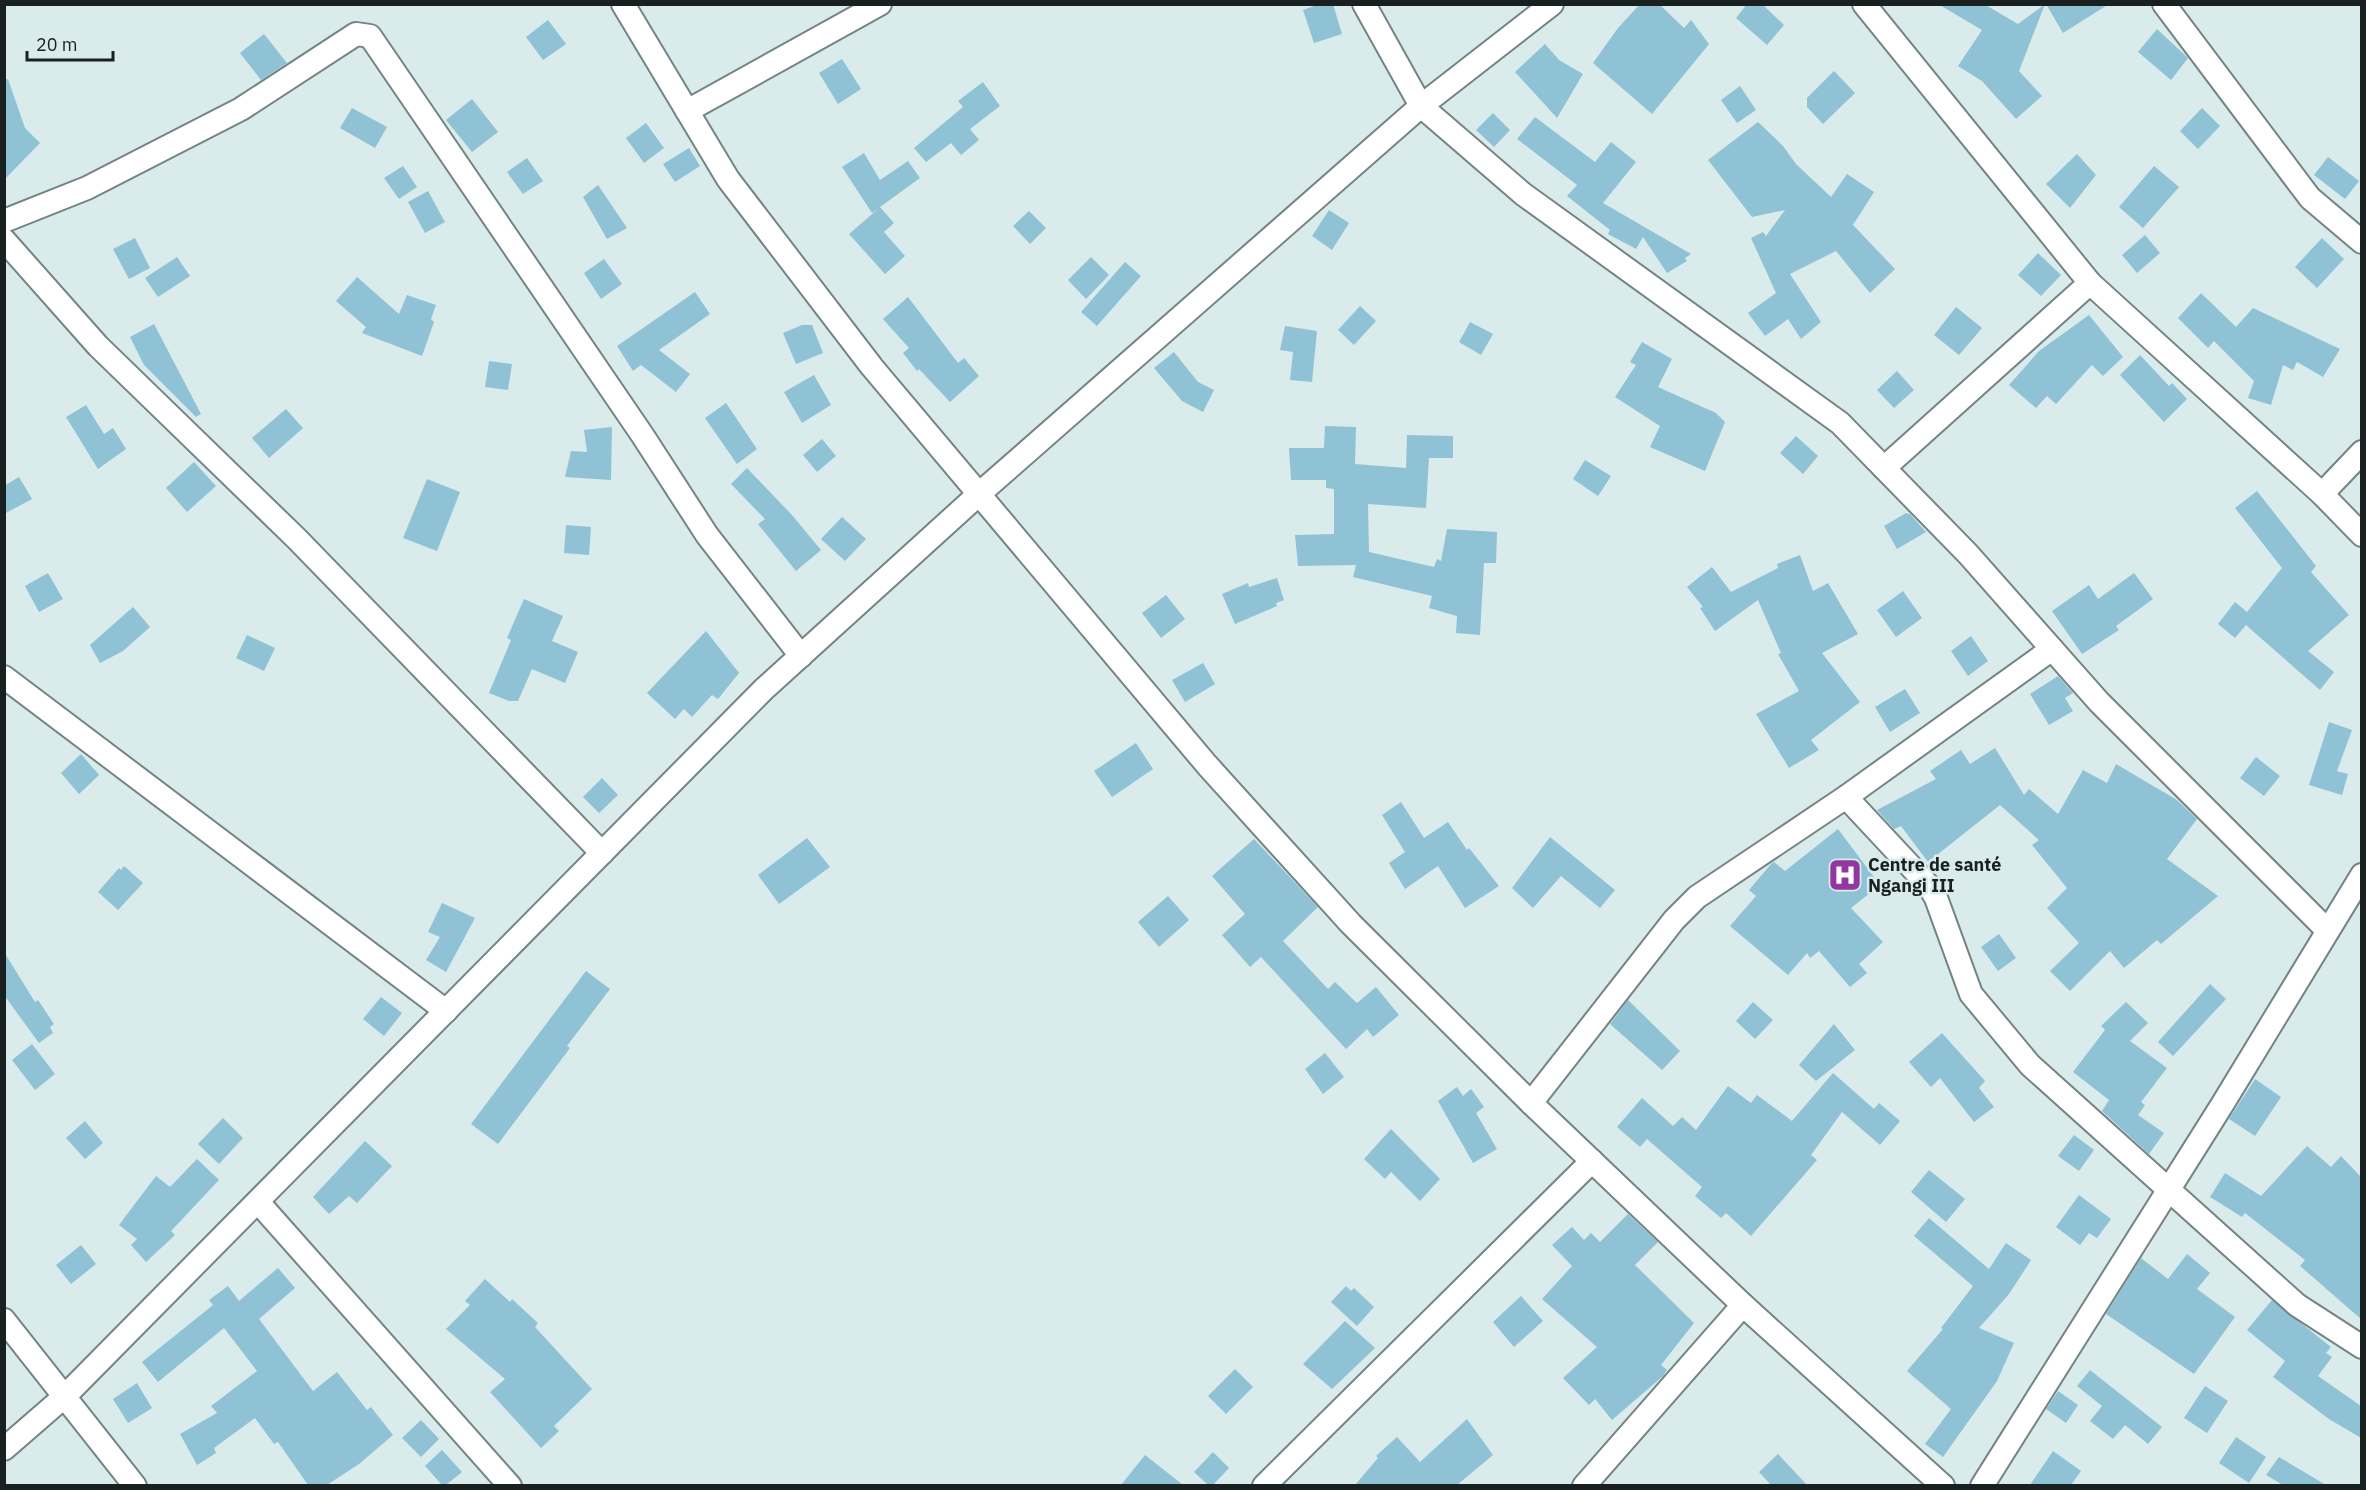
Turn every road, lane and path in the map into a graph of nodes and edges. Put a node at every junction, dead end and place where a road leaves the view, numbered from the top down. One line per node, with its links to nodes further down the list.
1 (623, 4): 8 (street)
2 (880, 4): 8 (street)
3 (1364, 4): 7 (street)
4 (1552, 4): 7 (street)
5 (1864, 4): 12 (street)
6 (2164, 4): 11 (street)
7 (1421, 106): 14 (street); 15 (street)
8 (687, 111): 15 (street)
9 (4, 221): 19 (street)
10 (4, 240): 22 (street)
11 (2361, 242)
12 (2090, 283): 14 (street); 16 (street)
13 (2361, 452): 16 (street)
14 (1884, 468): 18 (street)
15 (979, 494): 19 (street); 26 (street)
16 (2322, 494): 17 (street)
17 (2361, 535)
18 (2052, 649): 21 (street); 24 (street)
19 (801, 656): 22 (street)
20 (4, 677): 25 (street)
21 (1846, 797): 26 (street); 28 (street)
22 (602, 853): 25 (street)
23 (2361, 875): 24 (street)
24 (2327, 930): 28 (street)
25 (446, 1011): 29 (street)
26 (1531, 1103): 27 (street)
27 (1592, 1161): 30 (street); 37 (street)
28 (2169, 1190): 32 (street); 40 (street)
29 (258, 1202): 33 (street); 36 (street)
30 (1743, 1305): 38 (street); 39 (street)
31 (4, 1320): 33 (street)
32 (2361, 1347)
33 (65, 1396): 34 (street); 35 (street)
34 (4, 1449)
35 (135, 1485)
36 (510, 1485)
37 (1264, 1485)
38 (1584, 1485)
39 (1943, 1485)
40 (1982, 1485)

